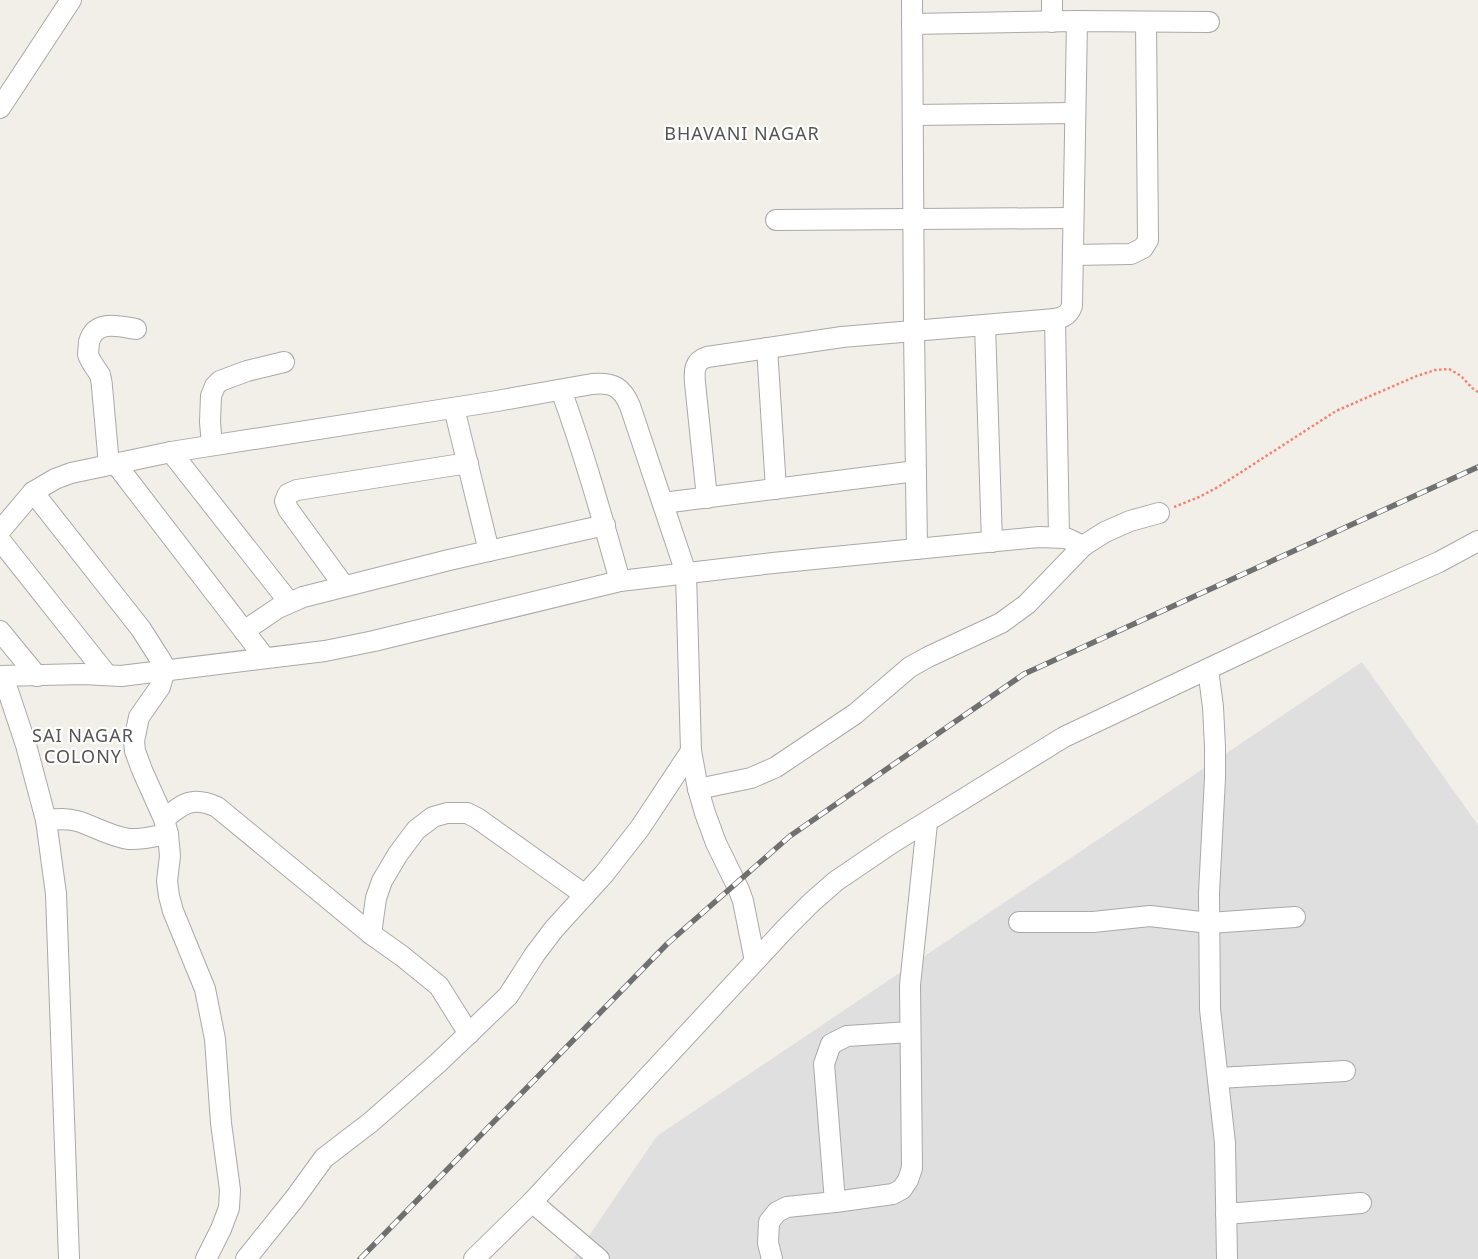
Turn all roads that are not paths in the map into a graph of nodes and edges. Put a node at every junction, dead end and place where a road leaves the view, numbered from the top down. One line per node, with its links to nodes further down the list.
1 (71, 0): 9 (street)
2 (912, 0): 8 (street)
3 (1052, 0): 5 (street)
4 (1077, 21): 5 (street); 6 (street); 10 (street)
5 (1052, 22): 8 (street)
6 (1146, 22): 7 (street); 15 (street)
7 (1209, 22)
8 (912, 24): 11 (street)
9 (0, 108)
10 (1075, 113): 11 (street); 13 (street)
11 (913, 115): 12 (street)
12 (913, 218): 13 (street); 14 (street); 19 (street)
13 (1073, 218): 15 (street)
14 (776, 220)
15 (1073, 255): 16 (street)
16 (1055, 319): 17 (street); 36 (street)
17 (985, 324): 19 (street); 39 (street)
18 (136, 329): 27 (street)
19 (914, 330): 20 (street); 28 (street)
20 (767, 348): 29 (street); 31 (street)
21 (284, 362): 24 (street)
22 (561, 390): 23 (street); 32 (street); 34 (street)
23 (454, 408): 24 (street); 26 (street)
24 (212, 445): 25 (street)
25 (171, 452): 27 (street); 46 (street)
26 (468, 463): 42 (street); 45 (street)
27 (112, 464): 30 (street); 48 (street)
28 (916, 472): 29 (street); 41 (street)
29 (776, 489): 31 (street)
30 (34, 492): 35 (street); 51 (street)
31 (707, 498): 32 (street)
32 (663, 503): 43 (street)
33 (1159, 513): 40 (street)
34 (604, 525): 42 (street); 44 (street)
35 (0, 531)
36 (1058, 537): 39 (street); 40 (street)
37 (0, 540): 52 (street)
38 (1478, 541): 50 (street)
39 (992, 542): 41 (street)
40 (1084, 546): 56 (street)
41 (917, 549): 43 (street)
42 (489, 551): 45 (street)
43 (686, 573): 44 (street); 55 (street)
44 (620, 581): 49 (street)
45 (344, 586): 46 (street)
46 (289, 602): 48 (street)
47 (0, 631): 54 (street)
48 (244, 631): 49 (street)
49 (265, 658): 51 (street)
50 (1208, 669): 58 (street); 63 (street)
51 (164, 670): 52 (street); 59 (street)
52 (107, 675): 54 (street)
53 (2, 676): 54 (street); 57 (street)
54 (36, 676)
55 (691, 751): 56 (street); 60 (street)
56 (698, 789): 65 (street)
57 (46, 820): 59 (street); 74 (street)
58 (927, 822): 65 (street); 66 (street)
59 (166, 827): 64 (street); 75 (street)
60 (585, 895): 64 (street); 67 (street)
61 (1295, 917): 63 (street)
62 (1019, 922): 63 (street)
63 (1208, 923): 69 (street)
64 (371, 934): 67 (street)
65 (755, 961): 70 (street)
66 (910, 1032): 71 (street); 71 (street)
67 (469, 1034): 76 (street)
68 (1344, 1072): 69 (street)
69 (1218, 1078): 73 (street)
70 (532, 1202): 77 (street); 78 (street)
71 (835, 1202): 79 (street)
72 (1361, 1203): 73 (street)
73 (1226, 1214): 80 (street)
74 (69, 1259)
75 (206, 1259)
76 (246, 1259)
77 (474, 1259)
78 (599, 1259)
79 (772, 1259)
80 (1226, 1259)

